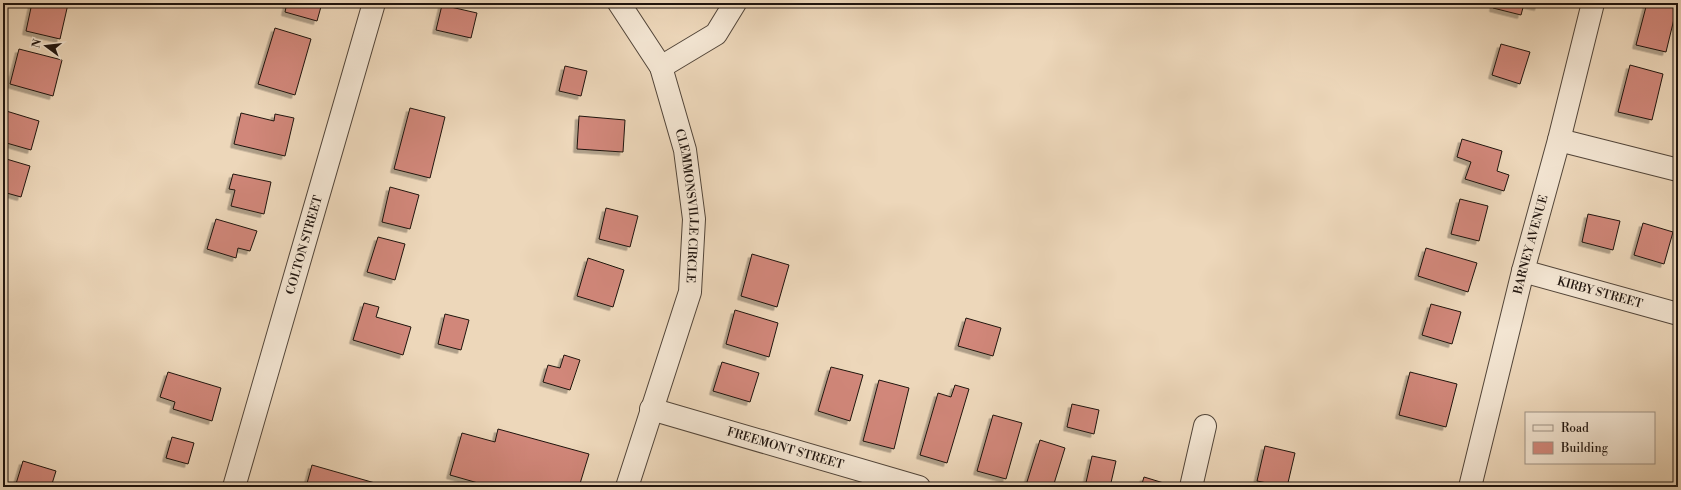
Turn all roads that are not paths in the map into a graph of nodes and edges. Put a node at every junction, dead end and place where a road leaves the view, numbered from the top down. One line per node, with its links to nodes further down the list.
1 (374, 3): 12 (street, COLTON STREET)
2 (619, 3): 5 (street, CLEMMONSVILLE CIRCLE)
3 (735, 3): 5 (street)
4 (1593, 3): 6 (street, BARNEY AVENUE)
5 (661, 67): 10 (street, CLEMMONSVILLE CIRCLE)
6 (1559, 140): 7 (street); 8 (street, BARNEY AVENUE)
7 (1678, 170)
8 (1523, 271): 9 (street, KIRBY STREET); 16 (street, BARNEY AVENUE)
9 (1678, 314)
10 (652, 409): 13 (street, CLEMMONSVILLE CIRCLE); 14 (street, FREEMONT STREET)
11 (1205, 426): 15 (street)
12 (234, 487)
13 (627, 487)
14 (919, 487)
15 (1191, 487)
16 (1470, 487)

